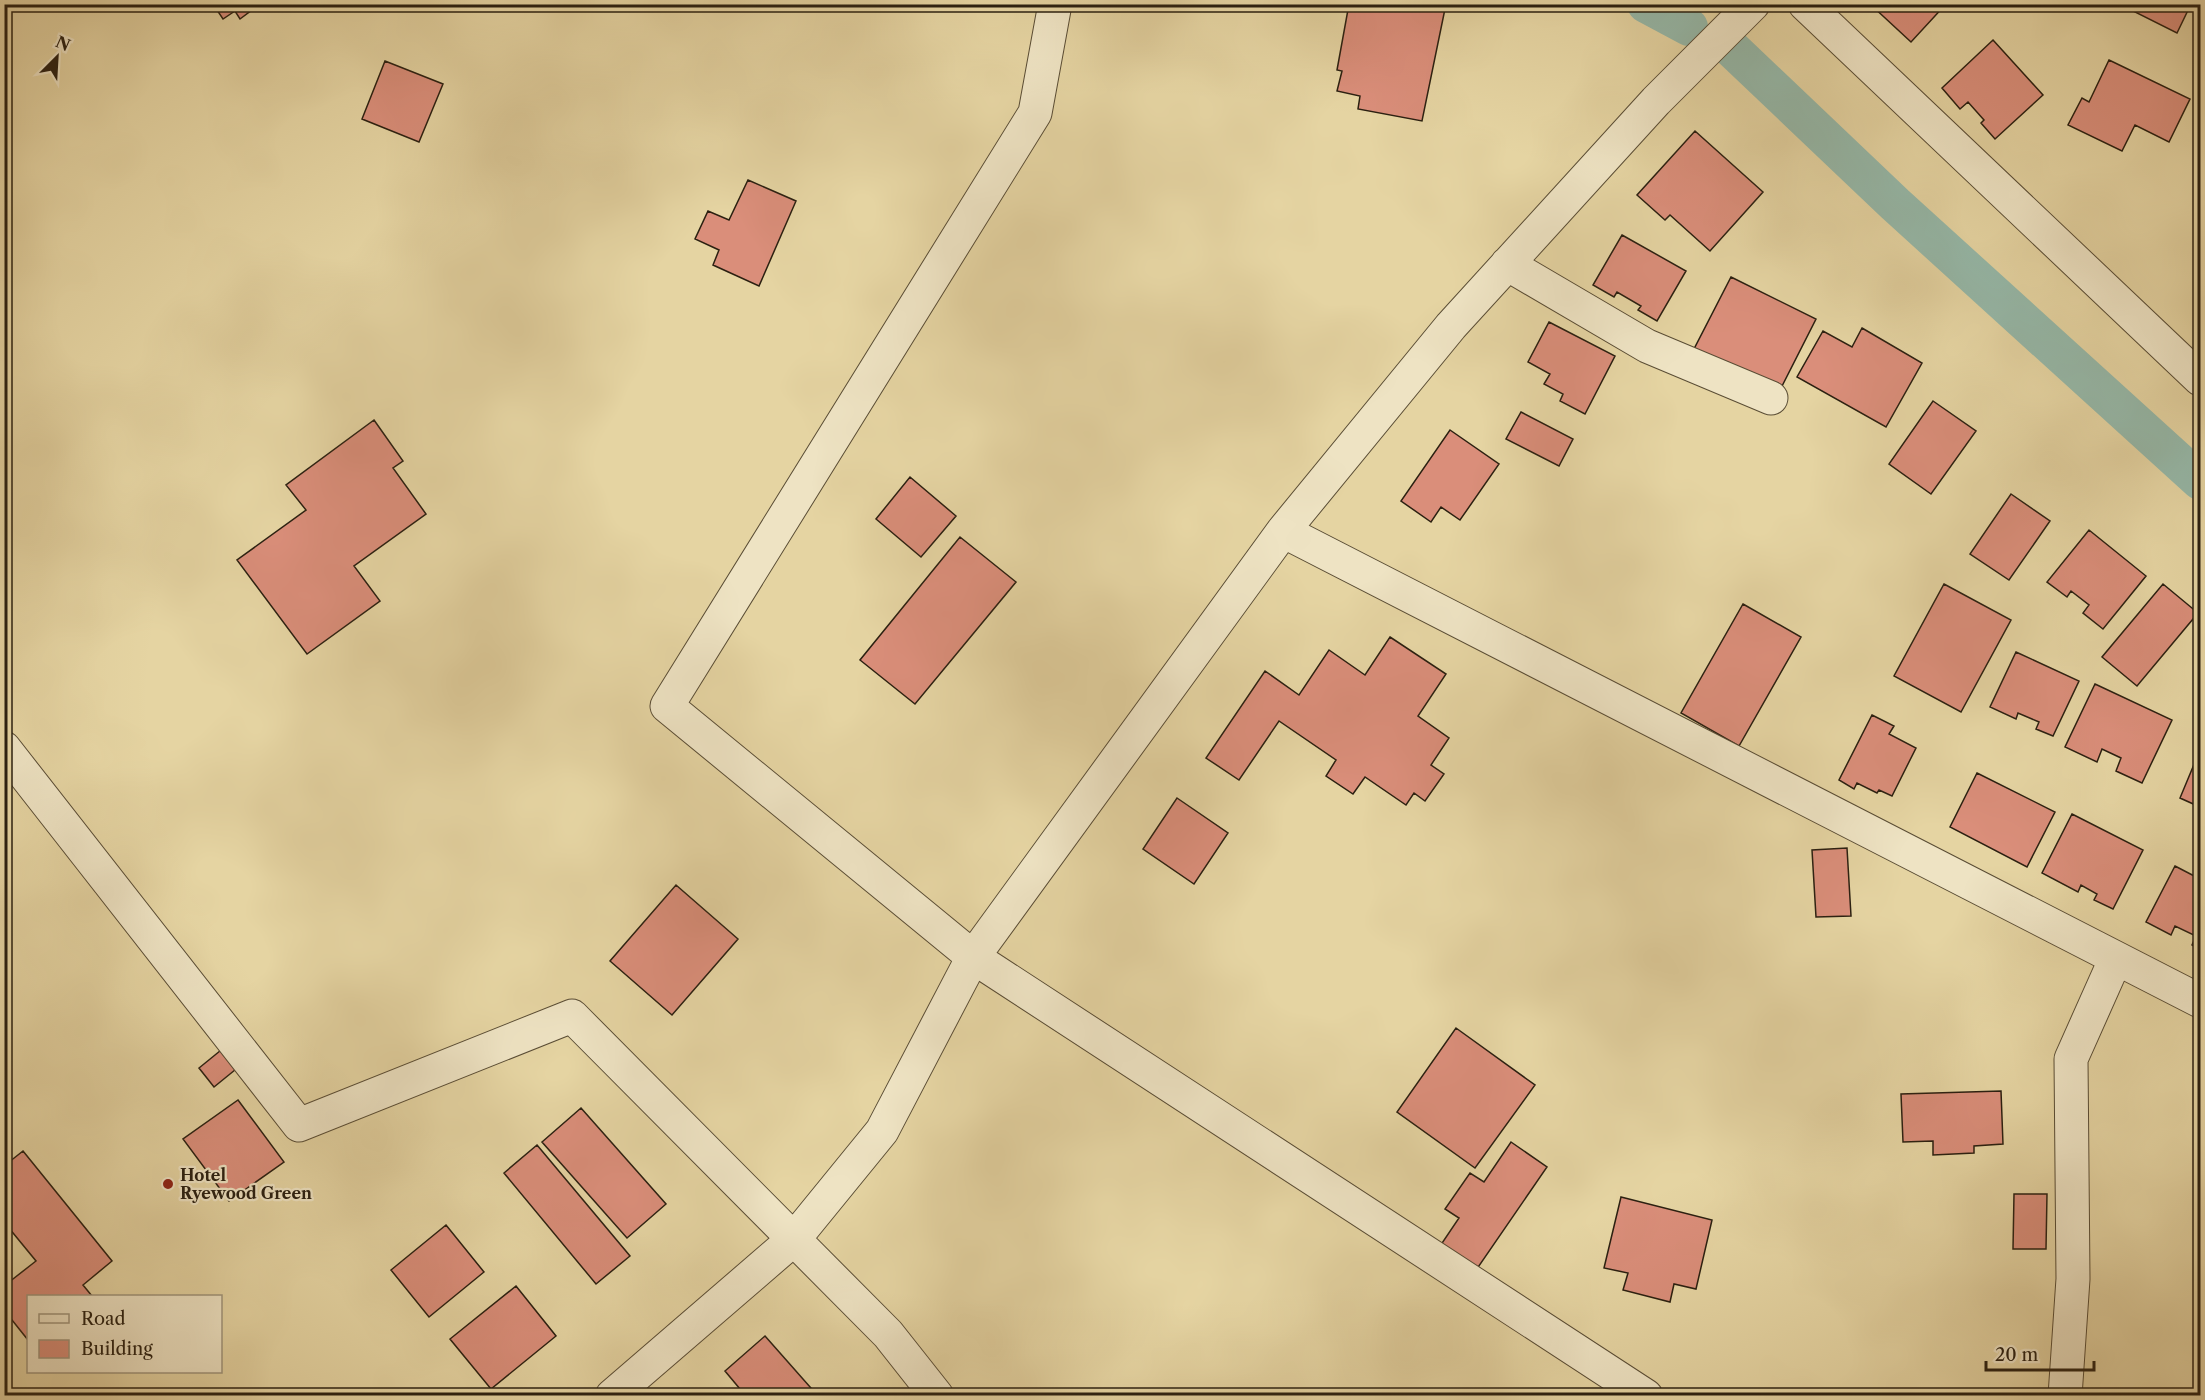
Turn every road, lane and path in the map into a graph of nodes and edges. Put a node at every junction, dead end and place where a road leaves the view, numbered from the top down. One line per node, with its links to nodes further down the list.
1 (1055, 4): 9 (street)
2 (1753, 4): 4 (street)
3 (1804, 4): 5 (street)
4 (1507, 264): 6 (street); 7 (street)
5 (2200, 380)
6 (1771, 398)
7 (1283, 531): 9 (street); 10 (street)
8 (4, 748): 12 (street)
9 (973, 957): 12 (street); 15 (street)
10 (2116, 958): 11 (street); 16 (street)
11 (2200, 1001)
12 (794, 1239): 13 (street); 14 (street)
13 (612, 1395)
14 (937, 1395)
15 (1646, 1395)
16 (2065, 1395)

